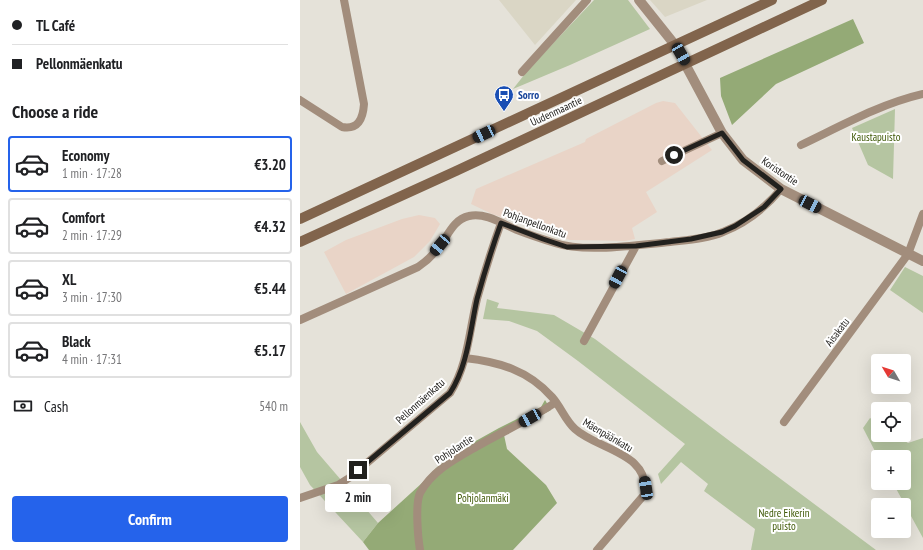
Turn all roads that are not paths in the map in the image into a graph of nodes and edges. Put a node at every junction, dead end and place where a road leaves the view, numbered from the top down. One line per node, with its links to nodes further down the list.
1 (344, 0): 10 (street)
2 (587, 0): 8 (street)
3 (639, 0): 6 (street, Koristontie)
4 (772, 0): 6 (main road, Uudenmaantie)
5 (822, 0): 7 (main road, Uudenmaantie)
6 (675, 44): 7 (street, Koristontie); 16 (main road, Uudenmaantie)
7 (686, 63): 11 (street, Koristontie); 18 (main road, Uudenmaantie)
8 (522, 72)
9 (923, 94): 12 (street)
10 (300, 100)
11 (722, 133): 13 (street); 14 (street, Koristontie)
12 (801, 144)
13 (662, 161)
14 (781, 189): 19 (street, Pohjanpellonkatu); 20 (street, Koristontie)
15 (923, 214): 20 (street, Aisakatu)
16 (300, 219)
17 (501, 223): 19 (street, Pohjanpellonkatu); 22 (street, Pohjanpellonkatu); 24 (street, Pellonmäenkatu)
18 (300, 242)
19 (636, 246): 23 (street)
20 (908, 254): 21 (street, Koristontie); 26 (street, Aisakatu)
21 (923, 261)
22 (300, 320)
23 (584, 341)
24 (465, 358): 25 (street, Mäenpäänkatu); 27 (street, Pellonmäenkatu)
25 (556, 402): 28 (street, Pohjolantie); 29 (street, Mäenpäänkatu)
26 (784, 422)
27 (300, 498)
28 (420, 550)
29 (597, 550)

